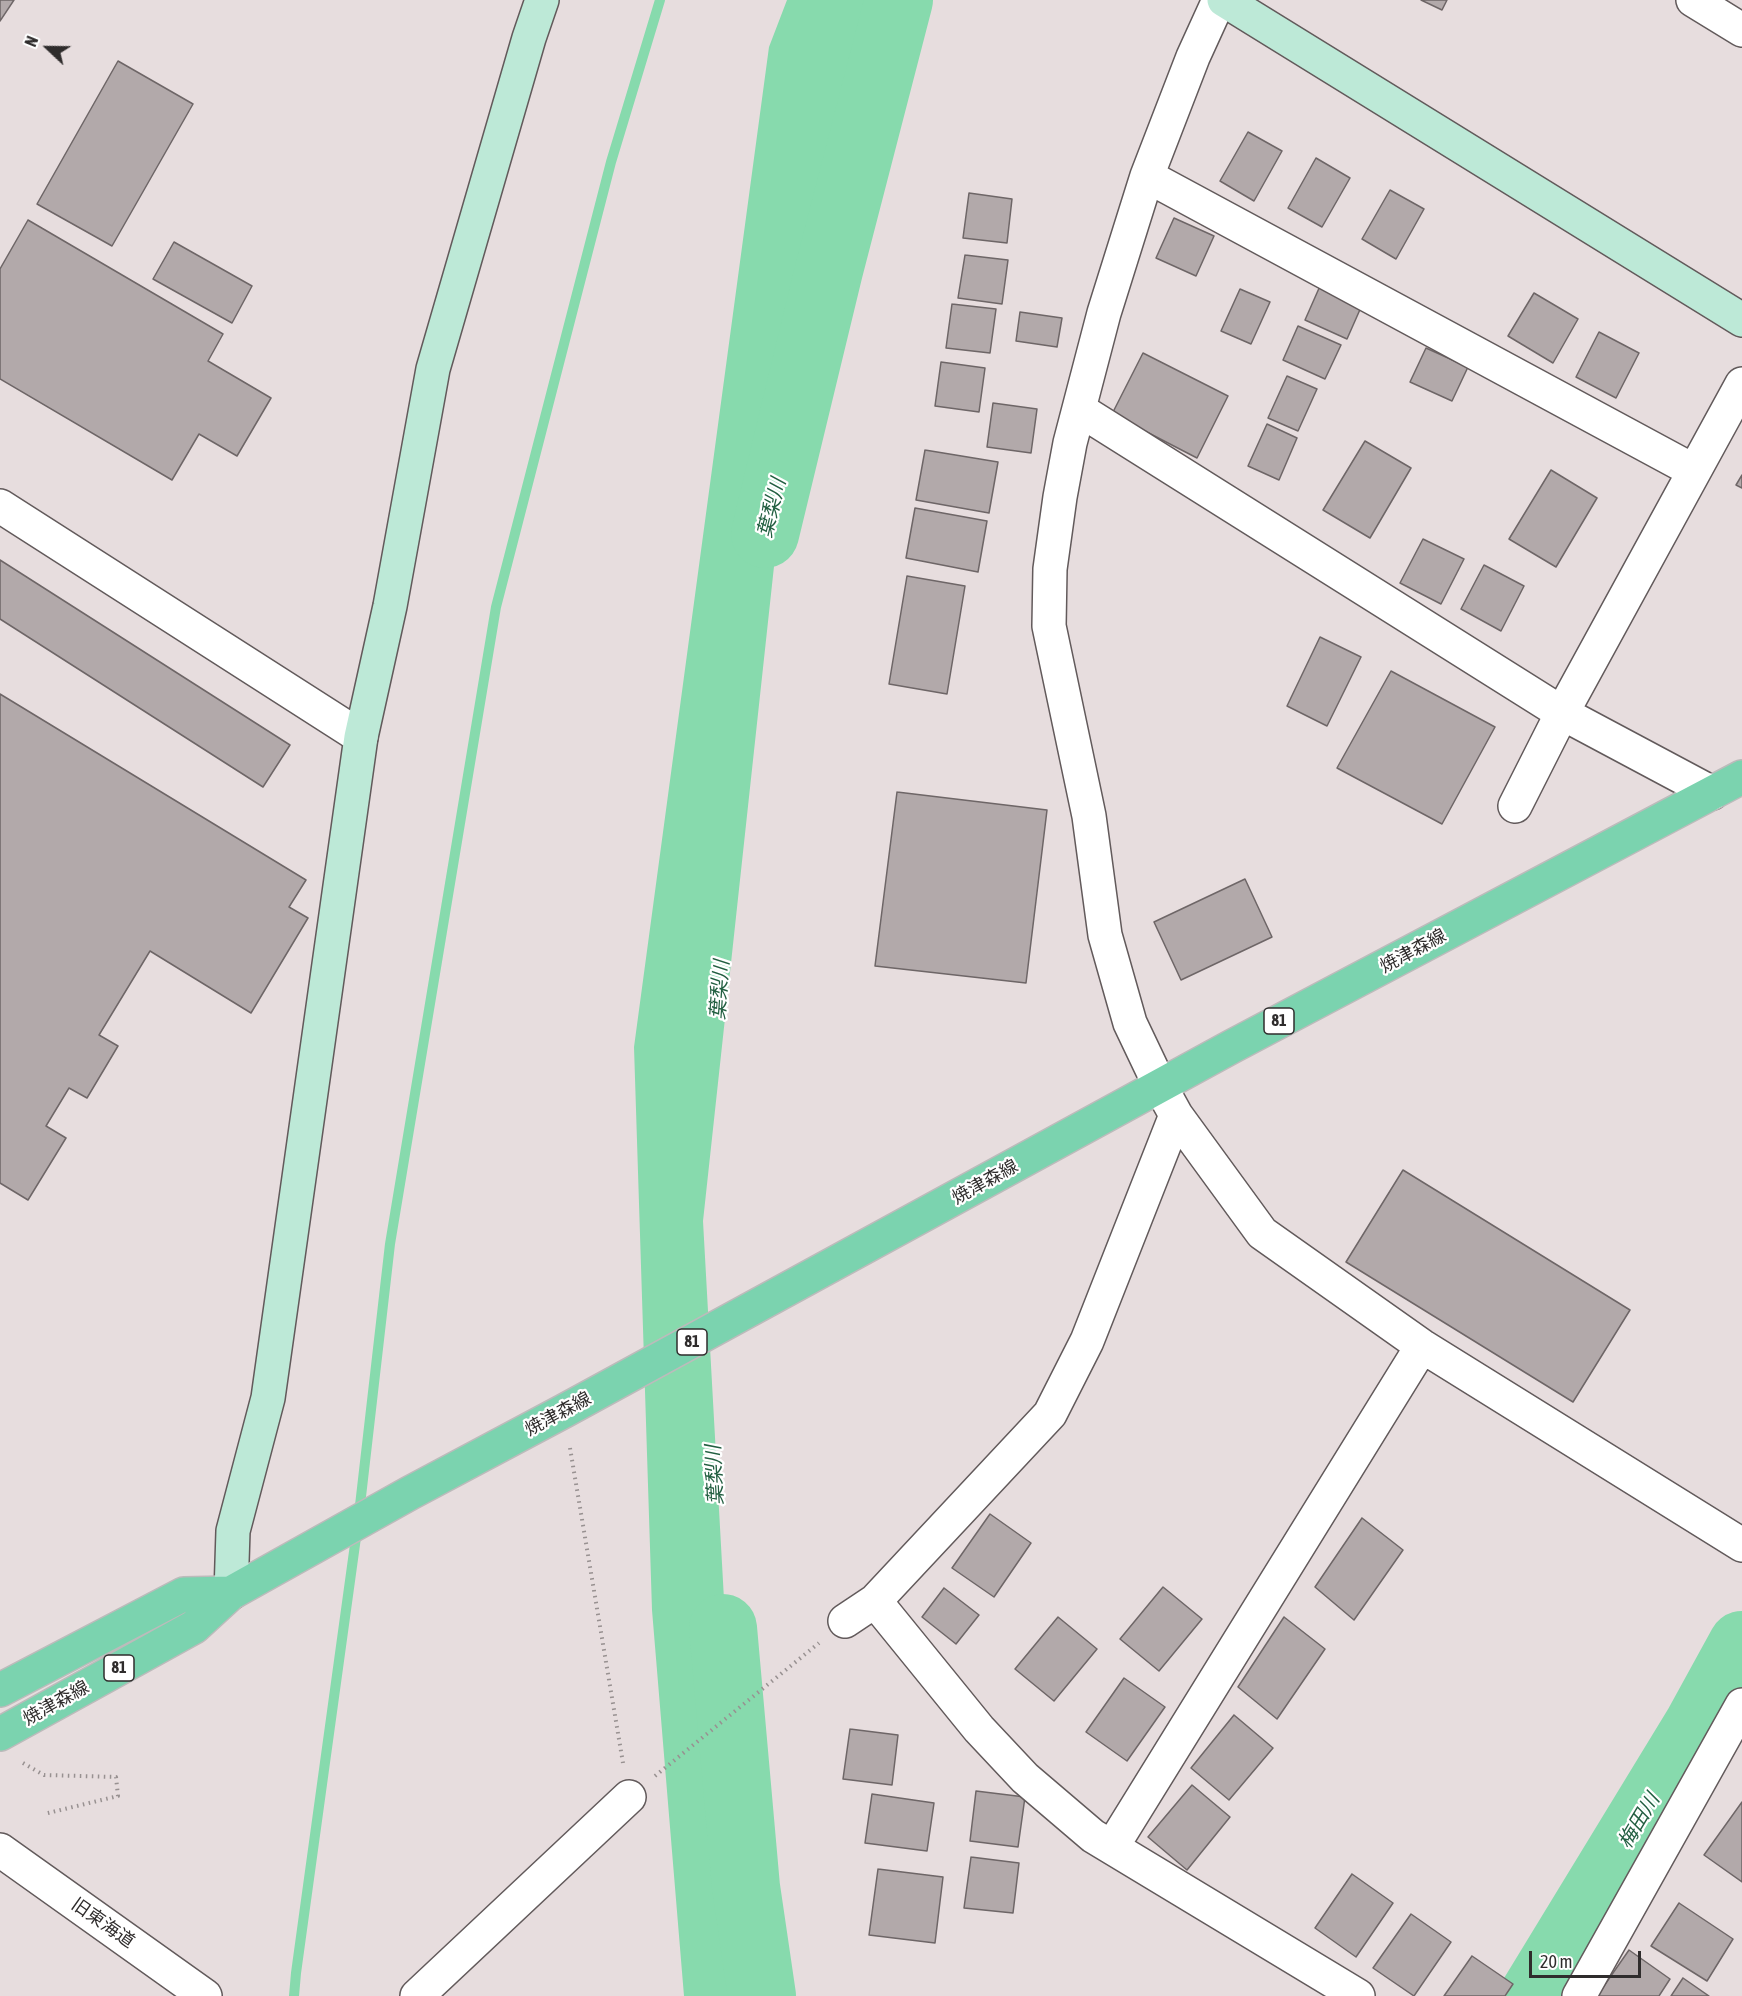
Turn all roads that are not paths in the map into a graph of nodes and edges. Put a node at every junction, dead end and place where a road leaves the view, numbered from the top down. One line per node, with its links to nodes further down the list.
1 (542, 0): 13 (street)
2 (1219, 0): 6 (street)
3 (1224, 0): 7 (street)
4 (1693, 0): 5 (street)
5 (1742, 30)
6 (1147, 176): 9 (street); 10 (street)
7 (1742, 320)
8 (1742, 384): 10 (street)
9 (1080, 410): 12 (street); 17 (street)
10 (1694, 471): 12 (street)
11 (0, 506): 13 (street)
12 (1562, 713): 15 (street); 16 (street)
13 (361, 737): 21 (street)
14 (1742, 777): 15 (main road, 焼津森線 / 81)
15 (1712, 793): 17 (main road, 焼津森線 / 81)
16 (1515, 806)
17 (1160, 1086): 18 (street); 21 (main road, 焼津森線 / 81)
18 (1176, 1115): 19 (street); 22 (street)
19 (1422, 1346): 20 (street); 28 (street)
20 (1742, 1545)
21 (231, 1593): 24 (main road, 焼津森線 / 81); 26 (main road, 焼津森線 / 81)
22 (874, 1601): 23 (street); 28 (street)
23 (845, 1621)
24 (0, 1690)
25 (1742, 1705): 33 (street)
26 (9, 1747)
27 (629, 1797): 31 (street)
28 (1112, 1847): 32 (street)
29 (0, 1850): 30 (street, 旧東海道)
30 (205, 1996)
31 (417, 1996)
32 (1358, 1996)
33 (1579, 1996)

